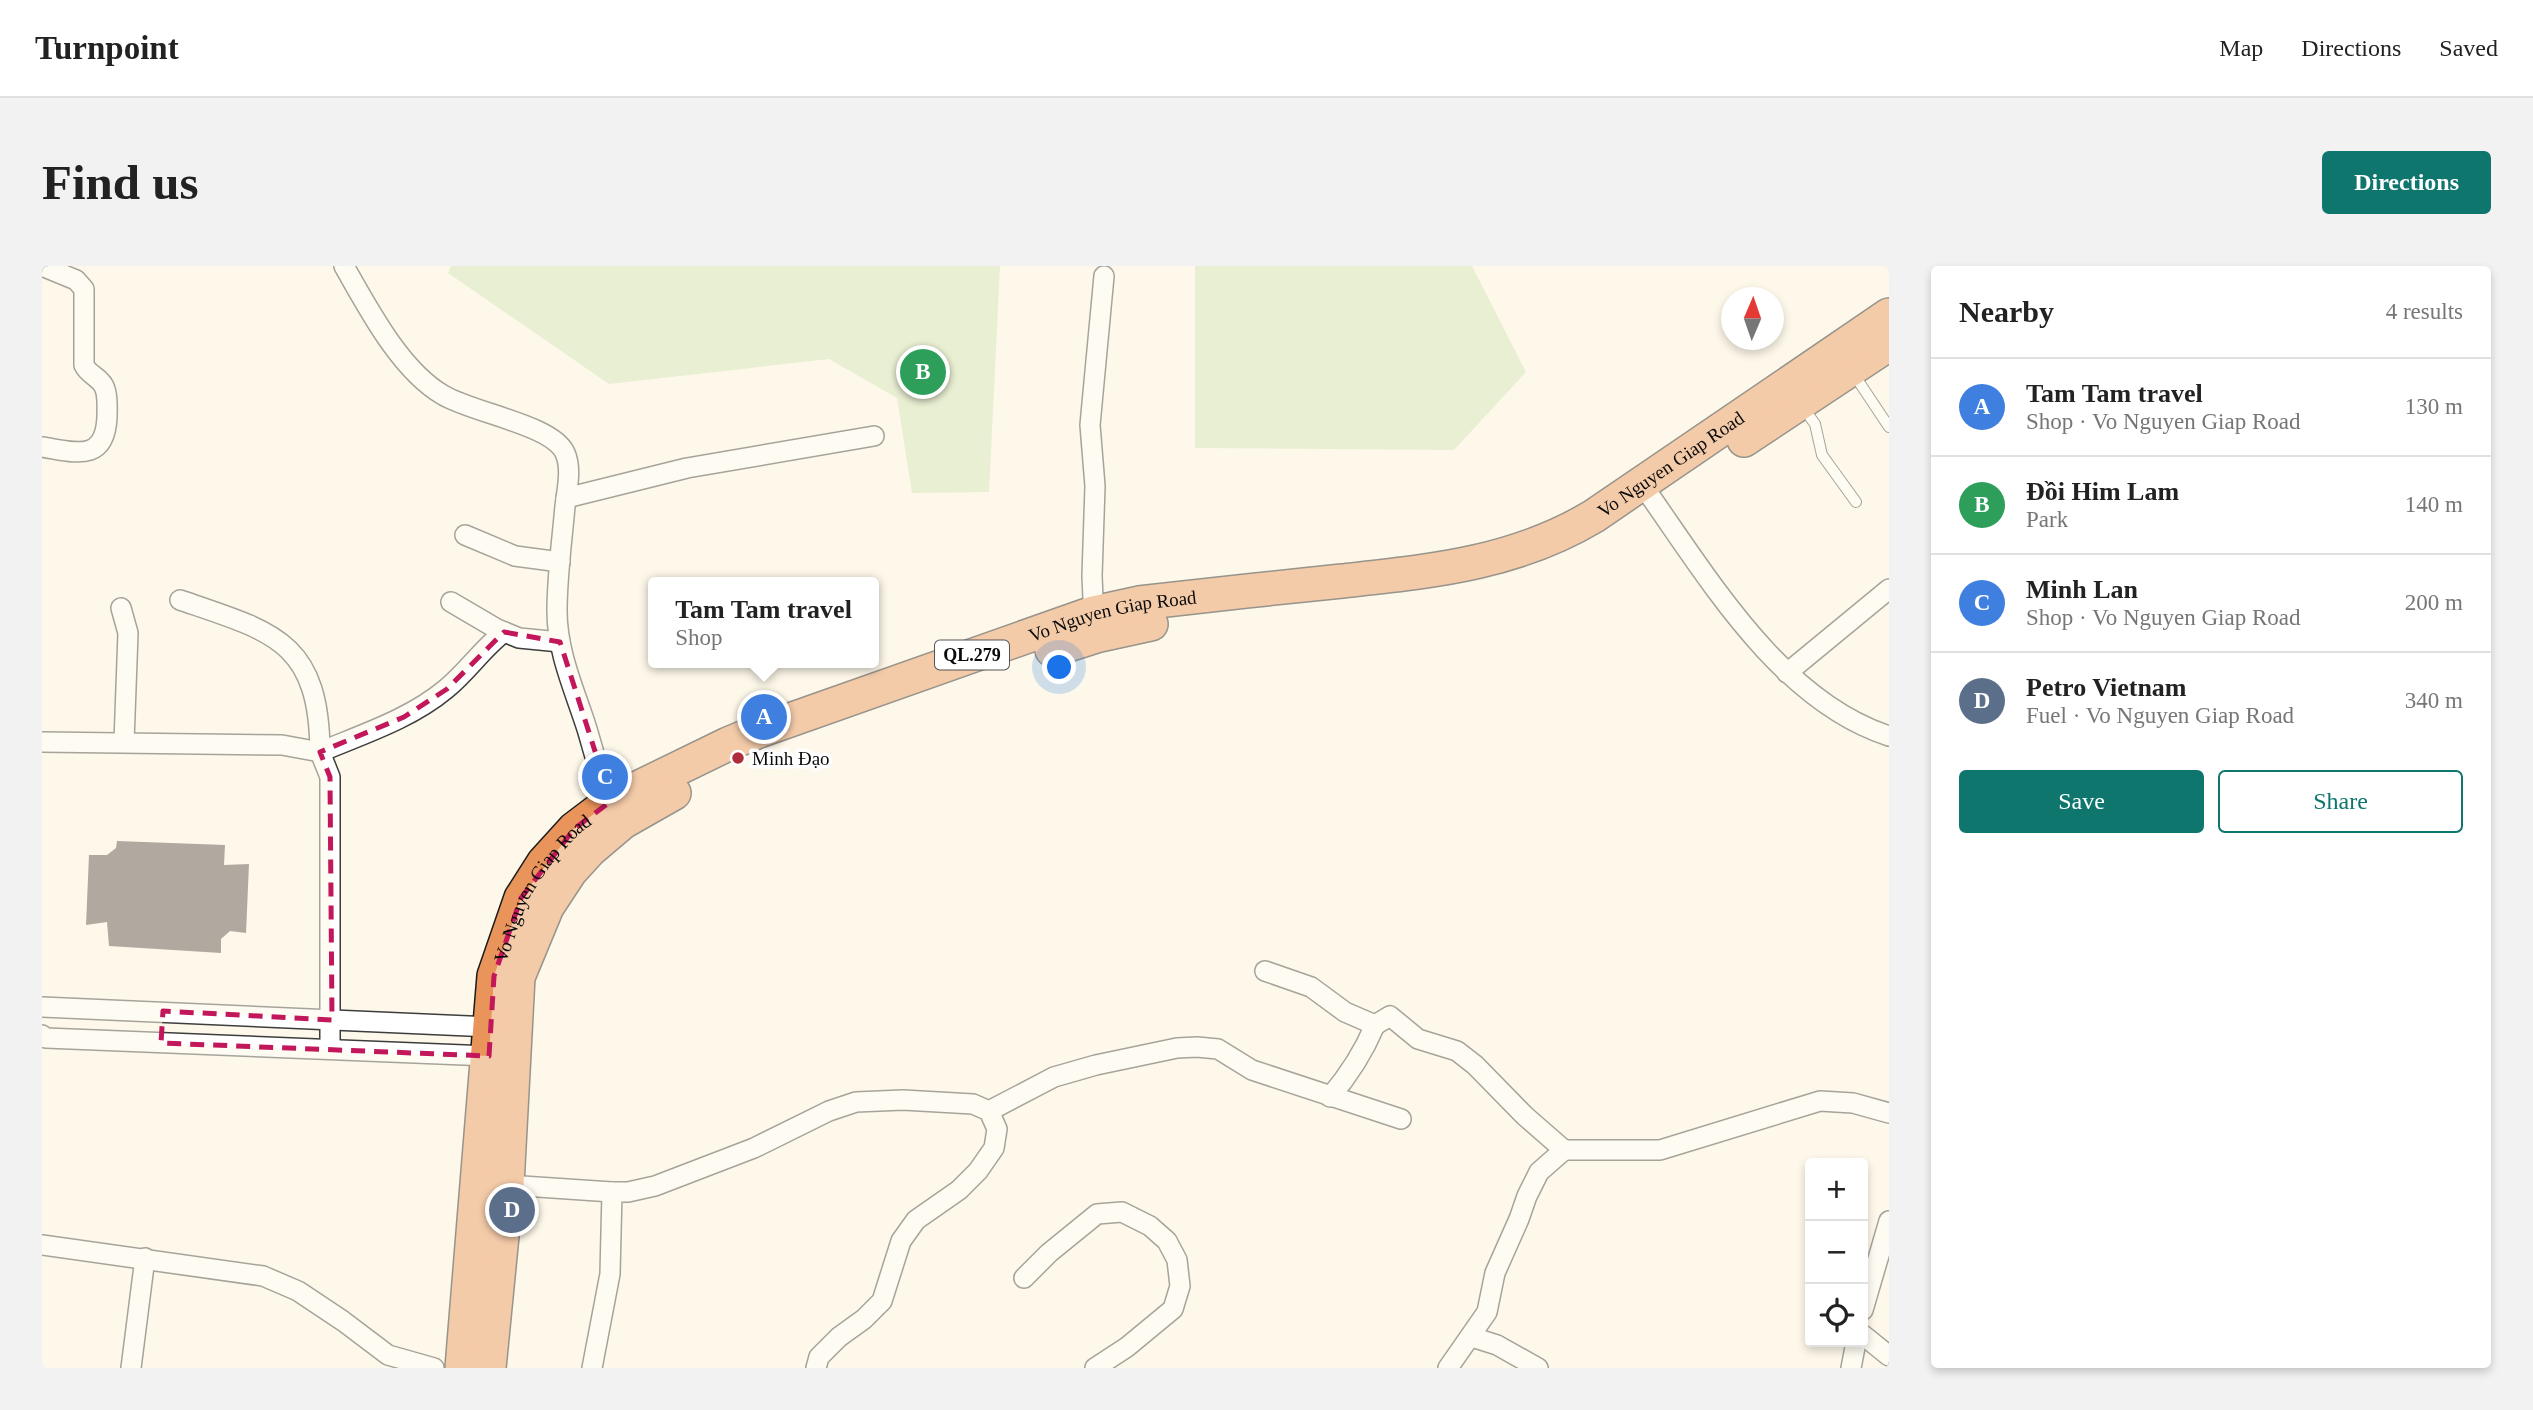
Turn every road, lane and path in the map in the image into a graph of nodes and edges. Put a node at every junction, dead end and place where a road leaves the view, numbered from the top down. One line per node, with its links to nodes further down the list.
1 (42, 266): 10 (street)
2 (344, 266): 12 (street)
3 (1104, 275): 20 (street)
4 (1889, 315): 11 (highway, Vo Nguyen Giap Road / QL.279)
5 (1889, 344): 6 (highway, Vo Nguyen Giap Road / QL.279)
6 (1851, 370): 7 (highway, Vo Nguyen Giap Road / QL.279); 8 (lane)
7 (1801, 404): 11 (highway, Vo Nguyen Giap Road / QL.279); 13 (lane)
8 (1889, 427)
9 (874, 436): 12 (street)
10 (42, 447)
11 (1648, 492): 20 (highway, Vo Nguyen Giap Road / QL.279); 23 (street)
12 (566, 498): 15 (street)
13 (1856, 502)
14 (465, 535): 15 (street)
15 (560, 562): 22 (street)
16 (1889, 589): 23 (street)
17 (180, 600): 27 (street)
18 (451, 602): 21 (street)
19 (121, 608): 26 (street)
20 (1095, 624): 28 (highway, Vo Nguyen Giap Road / QL.279)
21 (504, 632): 22 (street); 27 (street)
22 (560, 642): 28 (street)
23 (1787, 673): 24 (street)
24 (1889, 736)
25 (42, 742): 26 (street)
26 (124, 742): 27 (street)
27 (320, 752): 32 (street)
28 (617, 811): 35 (highway, Vo Nguyen Giap Road / QL.279); 43 (highway, Vo Nguyen Giap Road / QL.279)
29 (1265, 971): 33 (street)
30 (42, 1007): 31 (street)
31 (163, 1012): 32 (street); 36 (street)
32 (332, 1020): 35 (street); 37 (street)
33 (1375, 1025): 38 (street); 42 (street)
34 (42, 1035): 36 (street)
35 (490, 1041): 37 (street); 56 (highway, Vo Nguyen Giap Road / QL.279)
36 (161, 1043): 37 (street)
37 (330, 1048)
38 (1330, 1097): 39 (street); 41 (street)
39 (989, 1111): 44 (street); 59 (street)
40 (1889, 1113): 42 (street)
41 (1401, 1119)
42 (1564, 1150): 50 (street)
43 (507, 1185): 44 (street); 57 (highway, Vo Nguyen Giap Road / QL.279)
44 (612, 1192): 58 (street)
45 (1889, 1222): 49 (street)
46 (42, 1245): 47 (street)
47 (145, 1258): 54 (street); 55 (street)
48 (1024, 1278): 60 (street)
49 (1868, 1293)
50 (1472, 1336): 61 (street); 62 (street)
51 (1868, 1339): 53 (street)
52 (1855, 1347): 63 (street)
53 (1889, 1356)
54 (131, 1368)
55 (434, 1368)
56 (462, 1368)
57 (489, 1368)
58 (592, 1368)
59 (816, 1368)
60 (1095, 1368)
61 (1448, 1368)
62 (1538, 1368)
63 (1851, 1368)

